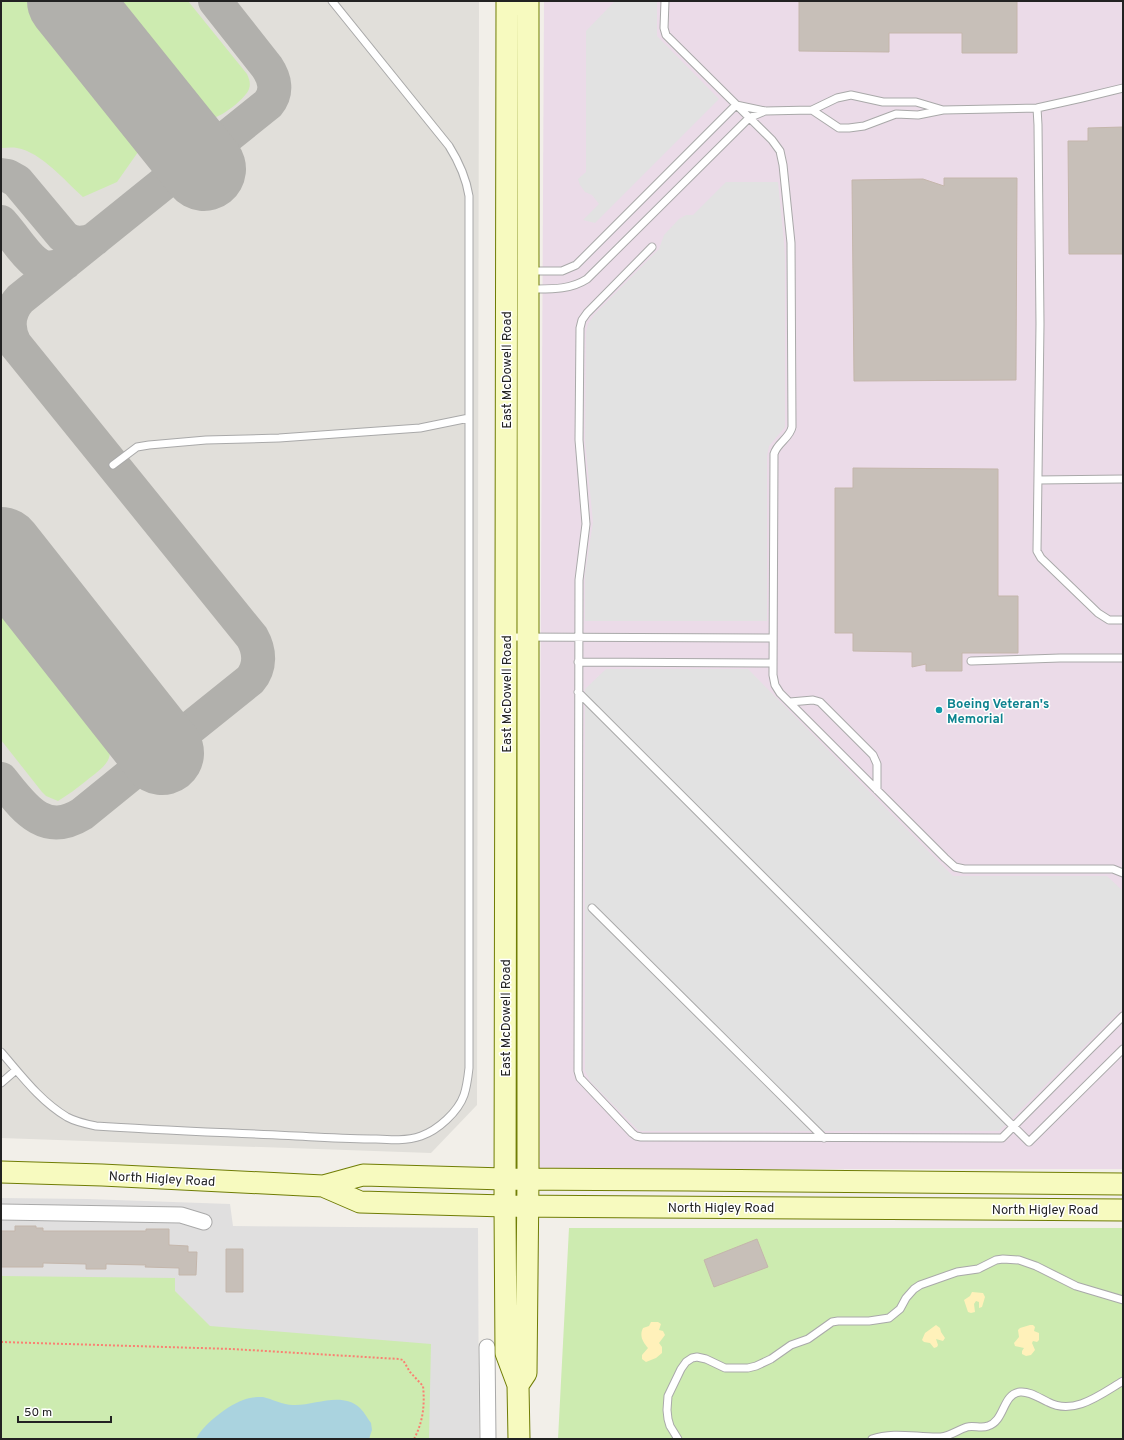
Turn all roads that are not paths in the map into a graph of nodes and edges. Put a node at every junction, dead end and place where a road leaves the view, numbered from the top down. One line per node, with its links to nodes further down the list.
1 (332, 1): 14 (lane)
2 (507, 1): 13 (main road, East McDowell Road)
3 (528, 1): 13 (main road, East McDowell Road)
4 (664, 1): 6 (lane)
5 (1123, 88): 7 (lane)
6 (736, 105): 10 (lane); 11 (lane); 13 (lane)
7 (1037, 108): 9 (lane); 17 (lane)
8 (812, 110): 9 (lane); 9 (lane); 10 (lane)
9 (943, 110)
10 (766, 111): 11 (lane)
11 (749, 118): 13 (lane); 22 (lane)
12 (652, 247): 21 (lane)
13 (517, 281): 19 (main road, East McDowell Road); 20 (main road, East McDowell Road)
14 (469, 418): 15 (lane); 35 (lane)
15 (113, 465)
16 (1123, 479): 17 (lane)
17 (1038, 480): 18 (lane)
18 (1123, 620)
19 (506, 637): 20 (lane); 40 (main road, East McDowell Road)
20 (528, 638): 21 (lane); 41 (main road, East McDowell Road)
21 (578, 638): 22 (lane); 25 (lane)
22 (773, 638): 26 (lane)
23 (1123, 658): 24 (lane)
24 (971, 661)
25 (578, 662): 26 (lane); 27 (lane)
26 (773, 663): 28 (lane)
27 (578, 692): 37 (lane); 38 (lane)
28 (790, 702): 29 (lane); 29 (lane)
29 (877, 790): 30 (lane)
30 (1123, 873)
31 (592, 908): 38 (lane)
32 (1123, 1016): 37 (lane)
33 (1123, 1049): 37 (lane)
34 (1, 1052): 35 (lane)
35 (16, 1070): 36 (lane)
36 (1, 1083)
37 (1012, 1127): 38 (lane)
38 (824, 1138)
39 (1, 1172): 43 (main road, North Higley Road)
40 (505, 1179): 41 (main road, North Higley Road); 43 (main road, North Higley Road); 44 (main road, East McDowell Road)
41 (528, 1179): 42 (main road, North Higley Road); 45 (main road, East McDowell Road)
42 (1123, 1184)
43 (323, 1186): 44 (main road, North Higley Road)
44 (505, 1206): 45 (main road, North Higley Road); 52 (main road, East McDowell Road)
45 (527, 1206): 46 (main road, North Higley Road); 52 (main road, East McDowell Road)
46 (1123, 1210)
47 (1, 1212): 48 (street)
48 (204, 1222)
49 (1123, 1300): 55 (lane)
50 (487, 1348): 53 (street)
51 (1123, 1381): 56 (lane)
52 (518, 1385): 54 (main road, East McDowell Road)
53 (488, 1439)
54 (519, 1439)
55 (678, 1439)
56 (872, 1439)

